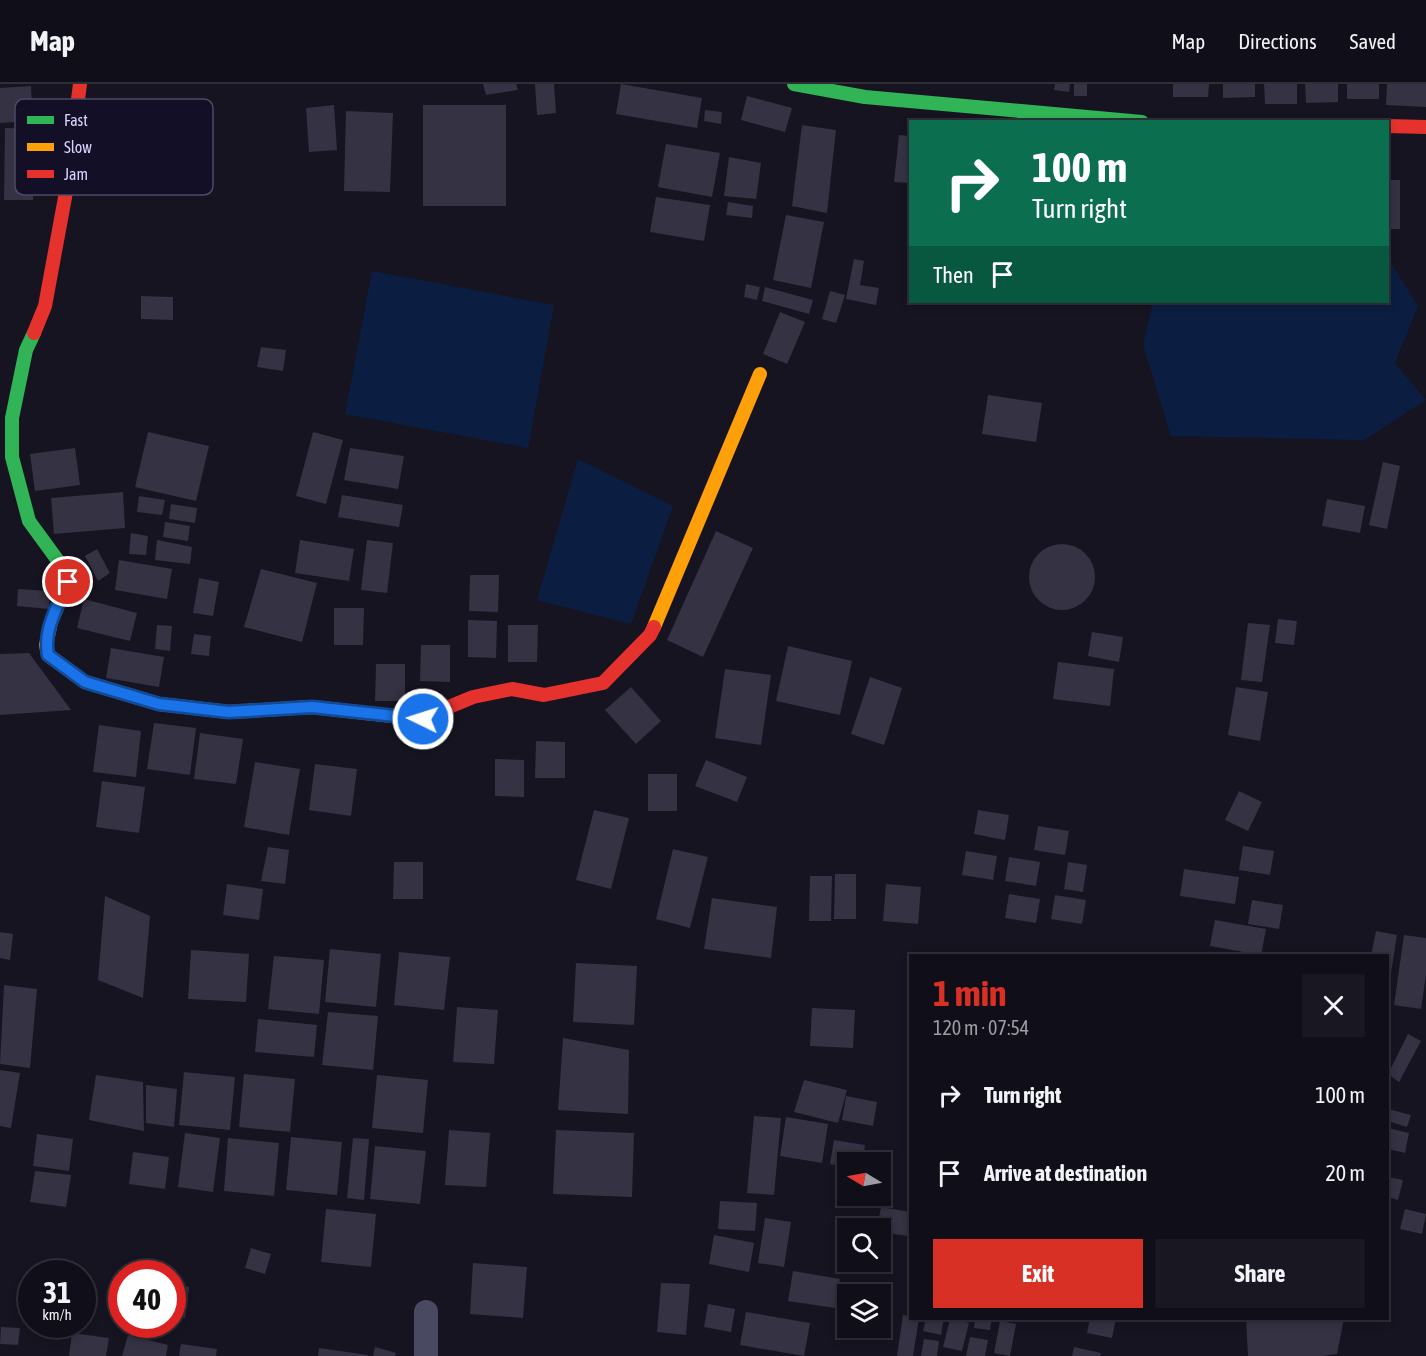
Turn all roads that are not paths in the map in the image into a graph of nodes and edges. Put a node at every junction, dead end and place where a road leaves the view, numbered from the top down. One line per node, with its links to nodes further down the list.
1 (80, 84): 3 (street)
2 (794, 84): 4 (street)
3 (78, 99)
4 (1120, 120)
5 (1389, 126): 6 (street)
6 (1426, 128)
7 (65, 195): 8 (street)
8 (760, 374)
9 (426, 1312): 10 (street)
10 (426, 1356)

